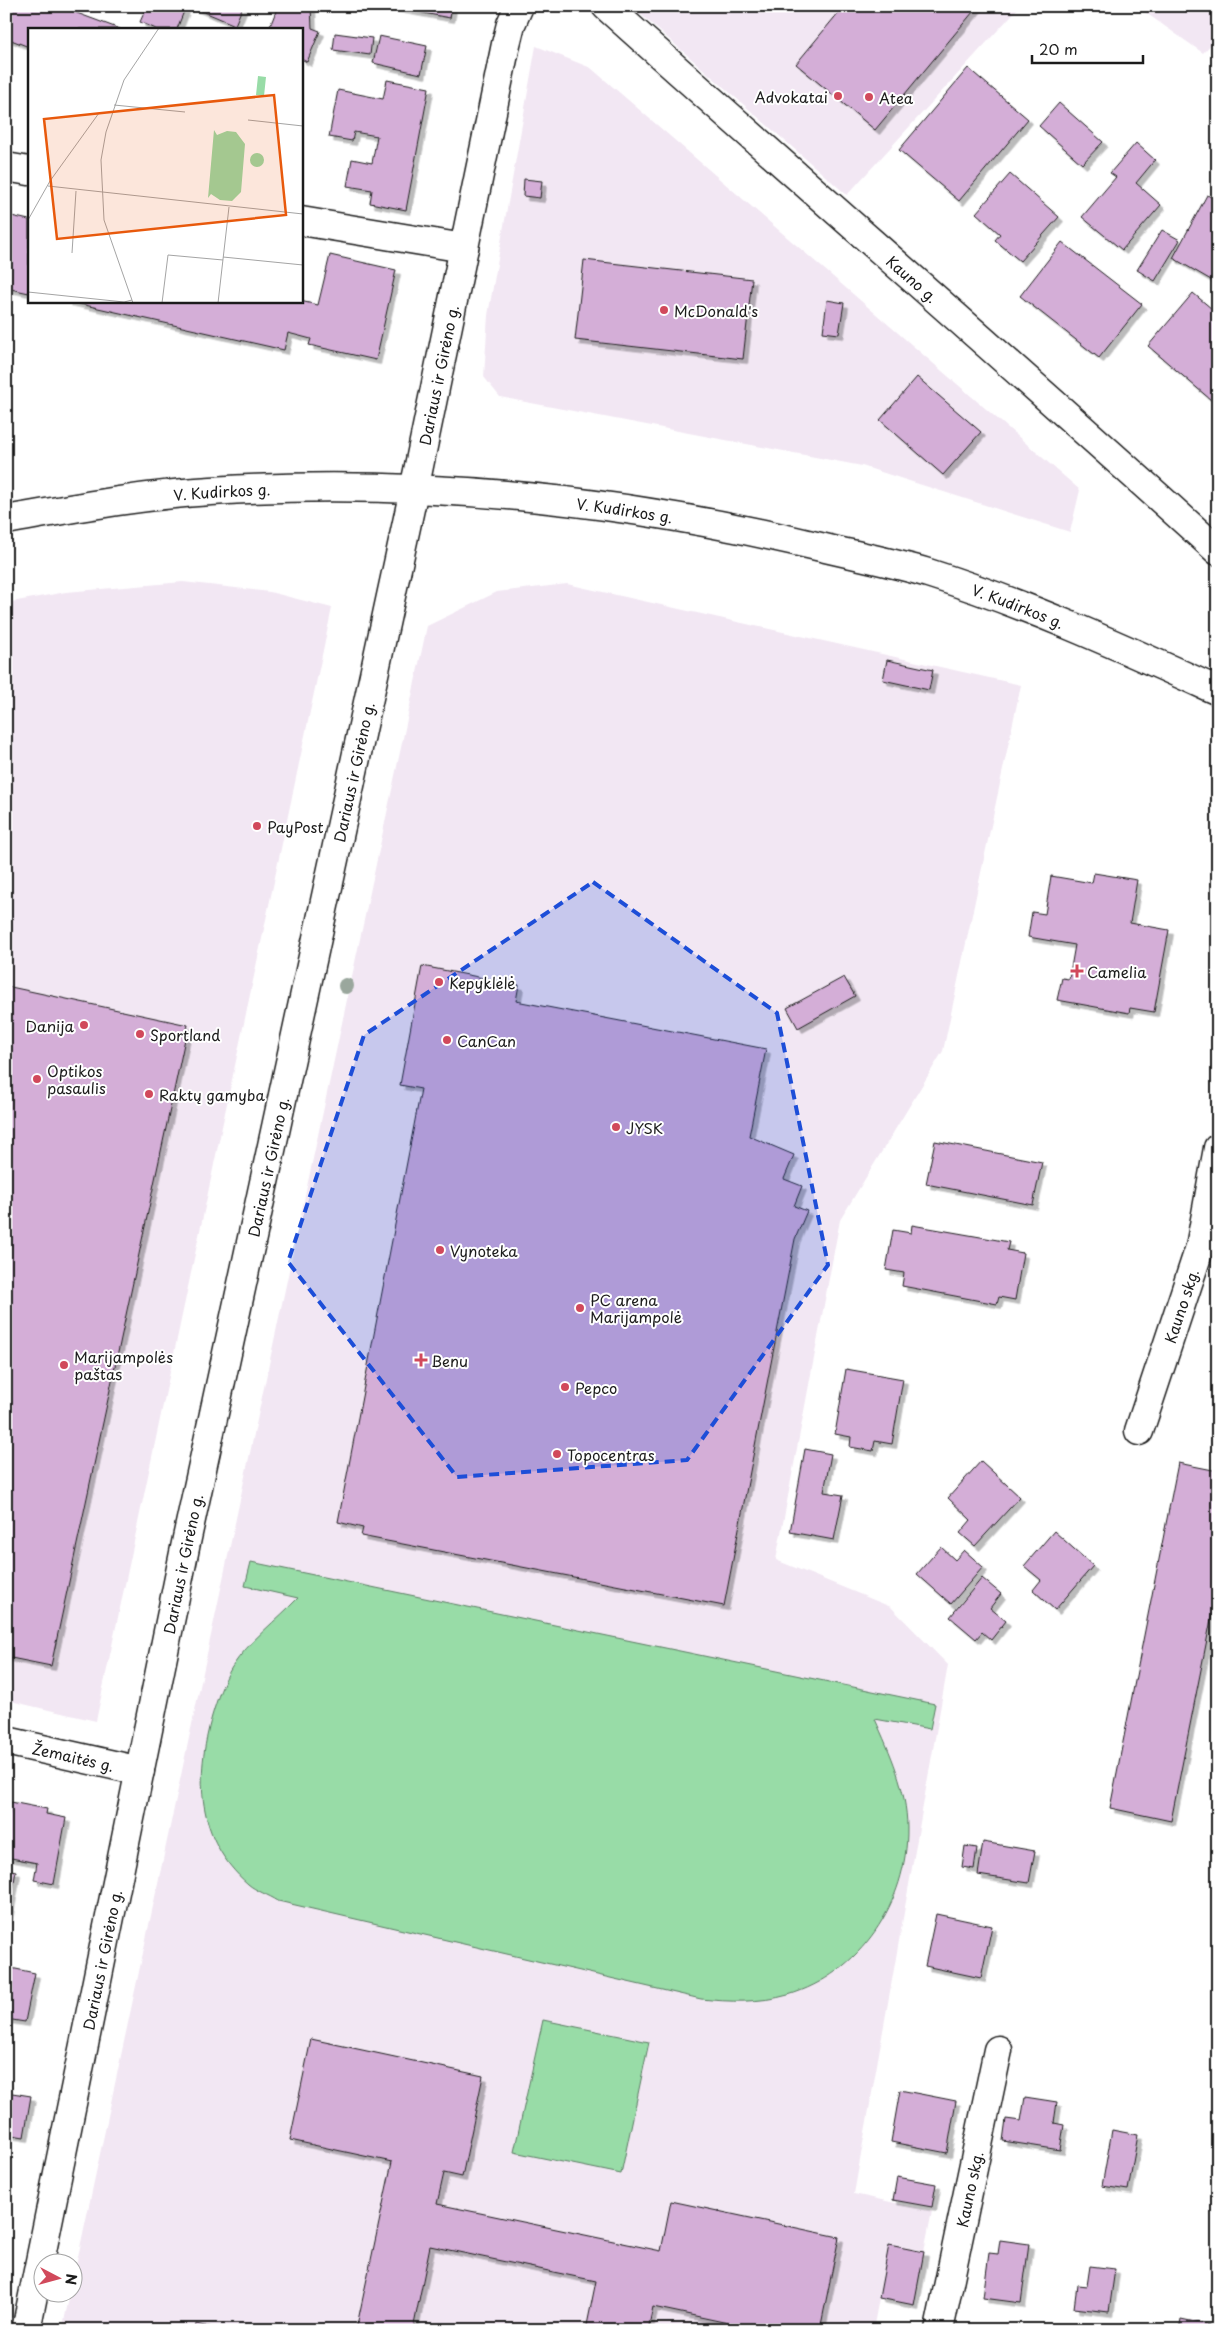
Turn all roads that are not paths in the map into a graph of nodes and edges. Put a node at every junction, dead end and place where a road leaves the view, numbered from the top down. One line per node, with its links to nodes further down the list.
1 (519, 6): 6 (street, Dariaus ir Girėno g.)
2 (606, 6): 9 (street, Kauno g.)
3 (6, 167): 4 (street)
4 (28, 171)
5 (302, 221): 6 (street)
6 (464, 248): 7 (street, Dariaus ir Girėno g.)
7 (414, 490): 8 (street, V. Kudirkos g.); 10 (street, V. Kudirkos g.); 14 (street, Dariaus ir Girėno g.)
8 (6, 520)
9 (1218, 551)
10 (1218, 691)
11 (1218, 1148): 12 (street, Kauno skg.)
12 (1139, 1431)
13 (6, 1740): 14 (street, Žemaitės g.)
14 (140, 1771): 16 (street, Dariaus ir Girėno g.)
15 (998, 2050): 17 (street, Kauno skg.)
16 (26, 2330)
17 (939, 2330)

